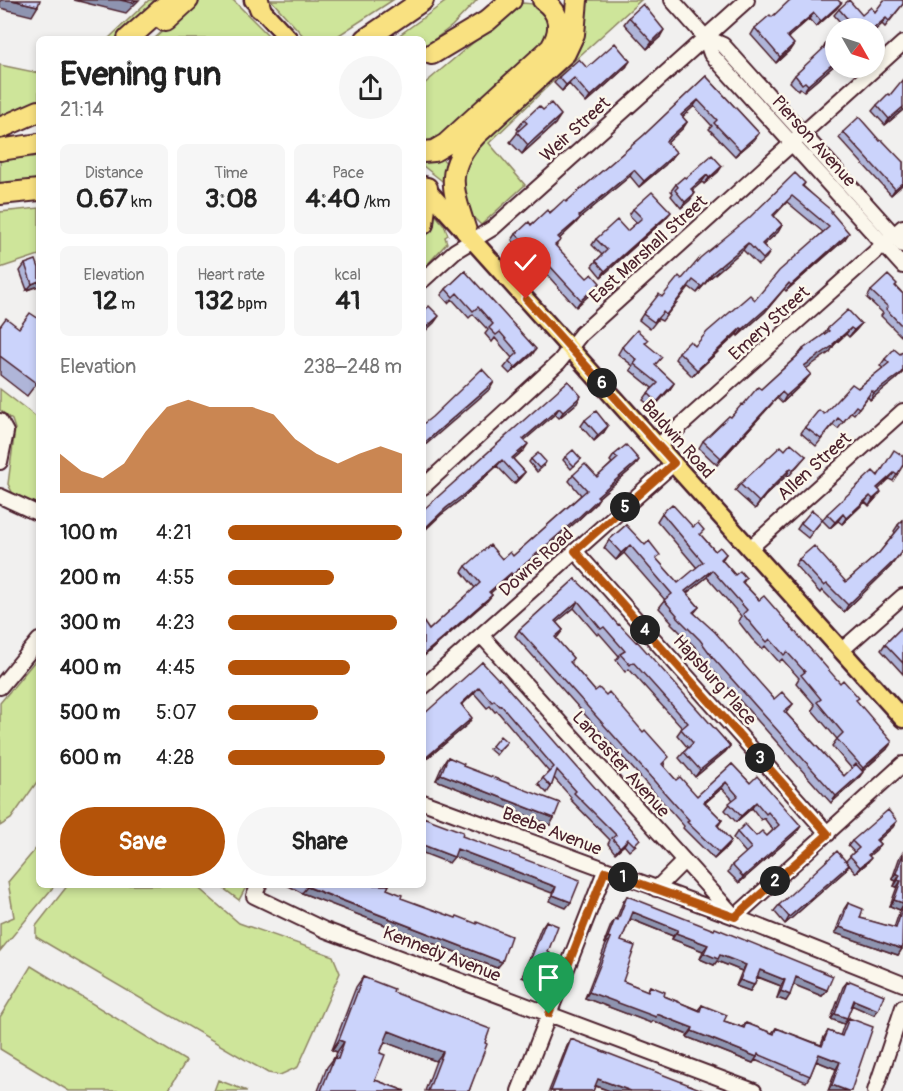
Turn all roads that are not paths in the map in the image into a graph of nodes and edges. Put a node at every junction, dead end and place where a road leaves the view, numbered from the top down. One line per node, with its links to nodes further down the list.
1 (172, 0): 12 (highway)
2 (188, 0): 13 (highway)
3 (403, 0): 15 (highway)
4 (423, 0): 16 (highway)
5 (491, 0): 19 (highway)
6 (511, 0): 19 (highway)
7 (543, 0): 26 (highway)
8 (577, 0): 30 (highway)
9 (672, 0): 17 (street, Pierson Avenue)
10 (747, 0): 17 (street, Weir Street)
11 (257, 3): 14 (main road)
12 (131, 36)
13 (149, 36)
14 (286, 36)
15 (356, 36)
16 (370, 36)
17 (705, 37): 22 (street, Pierson Avenue); 23 (street, Pierson Avenue); 30 (street, Weir Street)
18 (903, 43): 22 (street, East Marshall Street)
19 (427, 58)
20 (36, 112): 21 (highway)
21 (0, 128)
22 (803, 133): 23 (street, East Marshall Street); 31 (street, Pierson Avenue)
23 (792, 143): 31 (street, Pierson Avenue); 34 (street, East Marshall Street)
24 (36, 144): 25 (highway)
25 (0, 150)
26 (426, 152)
27 (426, 188): 30 (main road, Baldwin Road)
28 (36, 190): 29 (highway)
29 (0, 194)
30 (470, 236): 33 (street, Weir Street); 34 (main road, Baldwin Road)
31 (896, 238): 32 (street, Pierson Avenue); 37 (street, Emery Street)
32 (903, 266)
33 (426, 277)
34 (571, 348): 37 (main road, Baldwin Road); 40 (street, East Marshall Street)
35 (903, 411): 43 (street, Allen Street)
36 (0, 421): 38 (street)
37 (658, 446): 39 (main road, Baldwin Road)
38 (0, 462)
39 (674, 463): 43 (main road, Baldwin Road); 44 (street, Downs Road)
40 (426, 484)
41 (0, 496): 42 (street)
42 (36, 512)
43 (750, 549): 48 (main road, Baldwin Road)
44 (575, 551): 46 (street, Downs Road); 54 (street, Hapsburg Place)
45 (903, 596): 48 (street)
46 (481, 635): 49 (street, Downs Road); 55 (street, Lancaster Avenue)
47 (36, 644): 50 (street)
48 (842, 650): 51 (main road, Baldwin Road)
49 (426, 684)
50 (0, 687)
51 (903, 719)
52 (903, 764): 54 (street)
53 (426, 803): 56 (street, Beebe Avenue)
54 (828, 834): 59 (street)
55 (684, 861): 57 (street); 59 (street, Lancaster Avenue)
56 (605, 871): 57 (street, Beebe Avenue); 62 (street)
57 (656, 889): 59 (street, Beebe Avenue)
58 (256, 891): 62 (street, Kennedy Avenue)
59 (735, 917): 60 (street, Beebe Avenue)
60 (903, 984)
61 (903, 1007): 65 (street)
62 (549, 1014): 63 (street); 64 (street, Kennedy Avenue)
63 (519, 1091)
64 (754, 1091)
65 (875, 1091)

